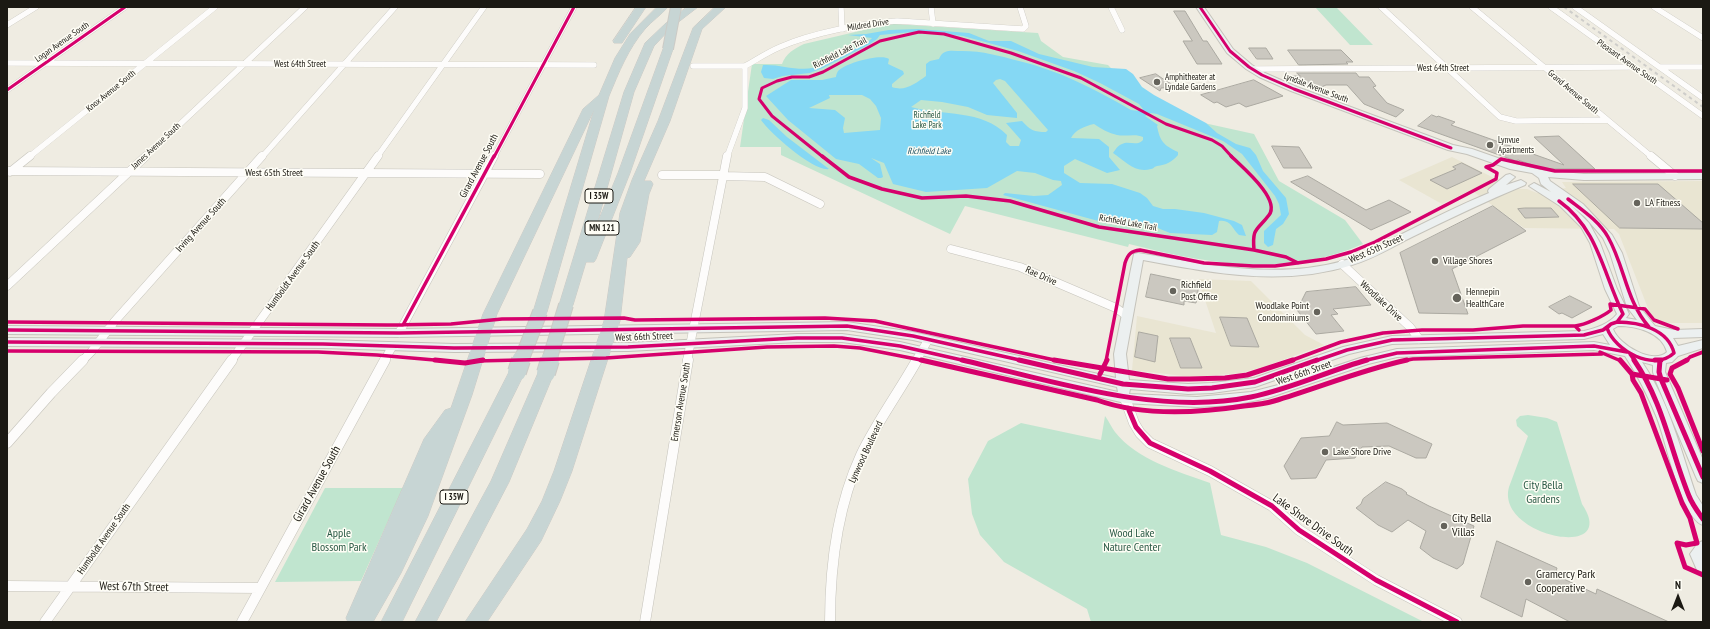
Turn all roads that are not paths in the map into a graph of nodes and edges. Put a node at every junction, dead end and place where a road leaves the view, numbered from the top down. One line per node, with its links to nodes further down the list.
1 (36, 7): 25 (street)
2 (126, 7): 30 (street, Logan Avenue South)
3 (215, 7): 31 (street, Knox Avenue South)
4 (305, 7): 32 (street, James Avenue South)
5 (395, 7): 33 (street, Irving Avenue South)
6 (484, 7): 34 (street, Humboldt Avenue South)
7 (574, 7): 35 (street, Girard Avenue South)
8 (640, 7): 42 (highway)
9 (663, 7): 42 (highway, I 35W)
10 (676, 7): 51 (highway, MN 121, bridge)
11 (692, 7): 69 (highway, I 35W)
12 (712, 7): 51 (highway)
13 (721, 7): 81 (highway)
14 (841, 7): 26 (street)
15 (931, 7): 24 (street)
16 (1020, 7): 24 (street, Mildred Drive)
17 (1111, 7): 27 (street)
18 (1200, 7): 45 (main road, Lyndale Avenue South)
19 (1381, 7): 43 (street)
20 (1472, 7): 39 (street, Grand Avenue South)
21 (1551, 7): 40 (street, Pleasant Avenue South)
22 (1575, 7): 44 (street, Pleasant Avenue South)
23 (1654, 7): 28 (street)
24 (933, 24): 26 (street, Mildred Drive)
25 (7, 25)
26 (842, 29): 38 (street, Mildred Drive)
27 (1122, 30)
28 (1703, 38)
29 (7, 63): 30 (street, West 64th Street)
30 (46, 63): 31 (street, West 64th Street); 46 (street, Logan Avenue South)
31 (145, 64): 32 (street, West 64th Street); 52 (street, Knox Avenue South)
32 (245, 64): 33 (street, West 64th Street); 53 (street, James Avenue South)
33 (343, 64): 34 (street, West 64th Street); 54 (street, Irving Avenue South)
34 (443, 65): 35 (street, West 64th Street); 56 (street, Humboldt Avenue South)
35 (543, 65): 36 (street, West 64th Street); 57 (street, Girard Avenue South)
36 (594, 65)
37 (693, 66): 38 (street)
38 (745, 66): 60 (street, Emerson Avenue South)
39 (1545, 67): 40 (street, West 64th Street); 43 (street, West 64th Street); 50 (street, Grand Avenue South)
40 (1633, 67): 49 (street, Pleasant Avenue South)
41 (1703, 67): 44 (street)
42 (615, 68): 47 (highway, I 35W)
43 (1445, 68): 45 (street, West 64th Street); 50 (street)
44 (1661, 68): 48 (street, Pleasant Avenue South)
45 (1253, 69): 55 (main road, Lyndale Avenue South)
46 (7, 90)
47 (604, 96): 77 (highway); 110 (highway, I 35W, bridge)
48 (1703, 98)
49 (1703, 116)
50 (1606, 120): 61 (street, Grand Avenue South)
51 (637, 134): 69 (highway, MN 121)
52 (8, 172): 53 (street, West 65th Street)
53 (128, 172): 54 (street, West 65th Street); 70 (street, James Avenue South)
54 (247, 172): 56 (street, West 65th Street); 76 (street, Irving Avenue South)
55 (1510, 172): 63 (main road, Lyndale Avenue South); 64 (main road, Lyndale Avenue South); 65 (main road, West 65th Street)
56 (367, 173): 57 (street, West 65th Street); 78 (street, Humboldt Avenue South)
57 (484, 174): 58 (street, West 65th Street); 79 (street, Girard Avenue South)
58 (540, 174)
59 (662, 174): 60 (street)
60 (723, 176): 66 (street); 73 (street, Emerson Avenue South)
61 (1675, 176): 62 (main road); 63 (main road)
62 (1703, 176)
63 (1541, 180): 64 (main road, Lyndale Avenue South); 72 (main road, Lyndale Avenue South); 74 (main road, Lyndale Avenue South)
64 (1521, 183): 65 (main road, West 65th Street)
65 (1488, 196): 68 (main road, West 65th Street)
66 (820, 204)
67 (951, 249): 71 (street, Rae Drive)
68 (1342, 264): 71 (main road, West 65th Street); 82 (street, Woodlake Drive)
69 (575, 280): 111 (highway, I 35W, bridge)
70 (7, 286)
71 (1127, 316): 94 (main road)
72 (1614, 323): 74 (main road); 82 (main road, West 66th Street); 91 (main road)
73 (694, 329): 81 (main road, West 66th Street); 85 (street, Emerson Avenue South); 88 (main road, West 66th Street)
74 (1652, 329): 80 (main road); 92 (main road)
75 (7, 330): 76 (main road, West 66th Street)
76 (108, 331): 78 (main road, West 66th Street); 84 (street, Irving Avenue South)
77 (484, 331): 79 (main road, West 66th Street); 81 (main road, West 66th Street); 90 (highway)
78 (252, 332): 79 (main road, West 66th Street); 86 (street, Humboldt Avenue South)
79 (399, 333)
80 (1703, 333)
81 (607, 338): 85 (main road, West 66th Street); 90 (main road, West 66th Street); 112 (highway)
82 (1419, 339): 94 (main road, West 66th Street)
83 (7, 342): 84 (main road, West 66th Street)
84 (98, 343): 86 (main road, West 66th Street); 98 (street, Irving Avenue South)
85 (691, 343): 88 (main road, West 66th Street); 113 (street, Emerson Avenue South)
86 (244, 344): 89 (main road, West 66th Street); 104 (street, Humboldt Avenue South)
87 (1703, 344): 92 (main road)
88 (926, 345): 94 (main road, West 66th Street); 96 (main road, West 66th Street); 114 (street, Lynwood Boulevard)
89 (392, 347): 90 (main road, West 66th Street); 105 (street, Girard Avenue South)
90 (478, 347): 95 (highway)
91 (1629, 353): 93 (main road); 96 (main road, West 66th Street); 97 (main road)
92 (1674, 353): 93 (main road)
93 (1660, 360): 99 (main road)
94 (1124, 384): 96 (main road, Lake Shore Drive South)
95 (464, 395): 108 (highway); 109 (highway)
96 (1125, 398): 115 (street, Lake Shore Drive South)
97 (1667, 431): 99 (main road); 100 (main road)
98 (7, 443)
99 (1702, 475)
100 (1703, 519)
101 (1703, 548): 102 (main road)
102 (1703, 565)
103 (7, 586): 104 (street, West 67th Street)
104 (71, 586): 105 (street, West 67th Street); 106 (street, Humboldt Avenue South)
105 (260, 588): 107 (street, Girard Avenue South)
106 (45, 622)
107 (242, 622)
108 (354, 622)
109 (362, 622)
110 (391, 622)
111 (425, 622)
112 (475, 622)
113 (645, 622)
114 (830, 622)
115 (1457, 622)

